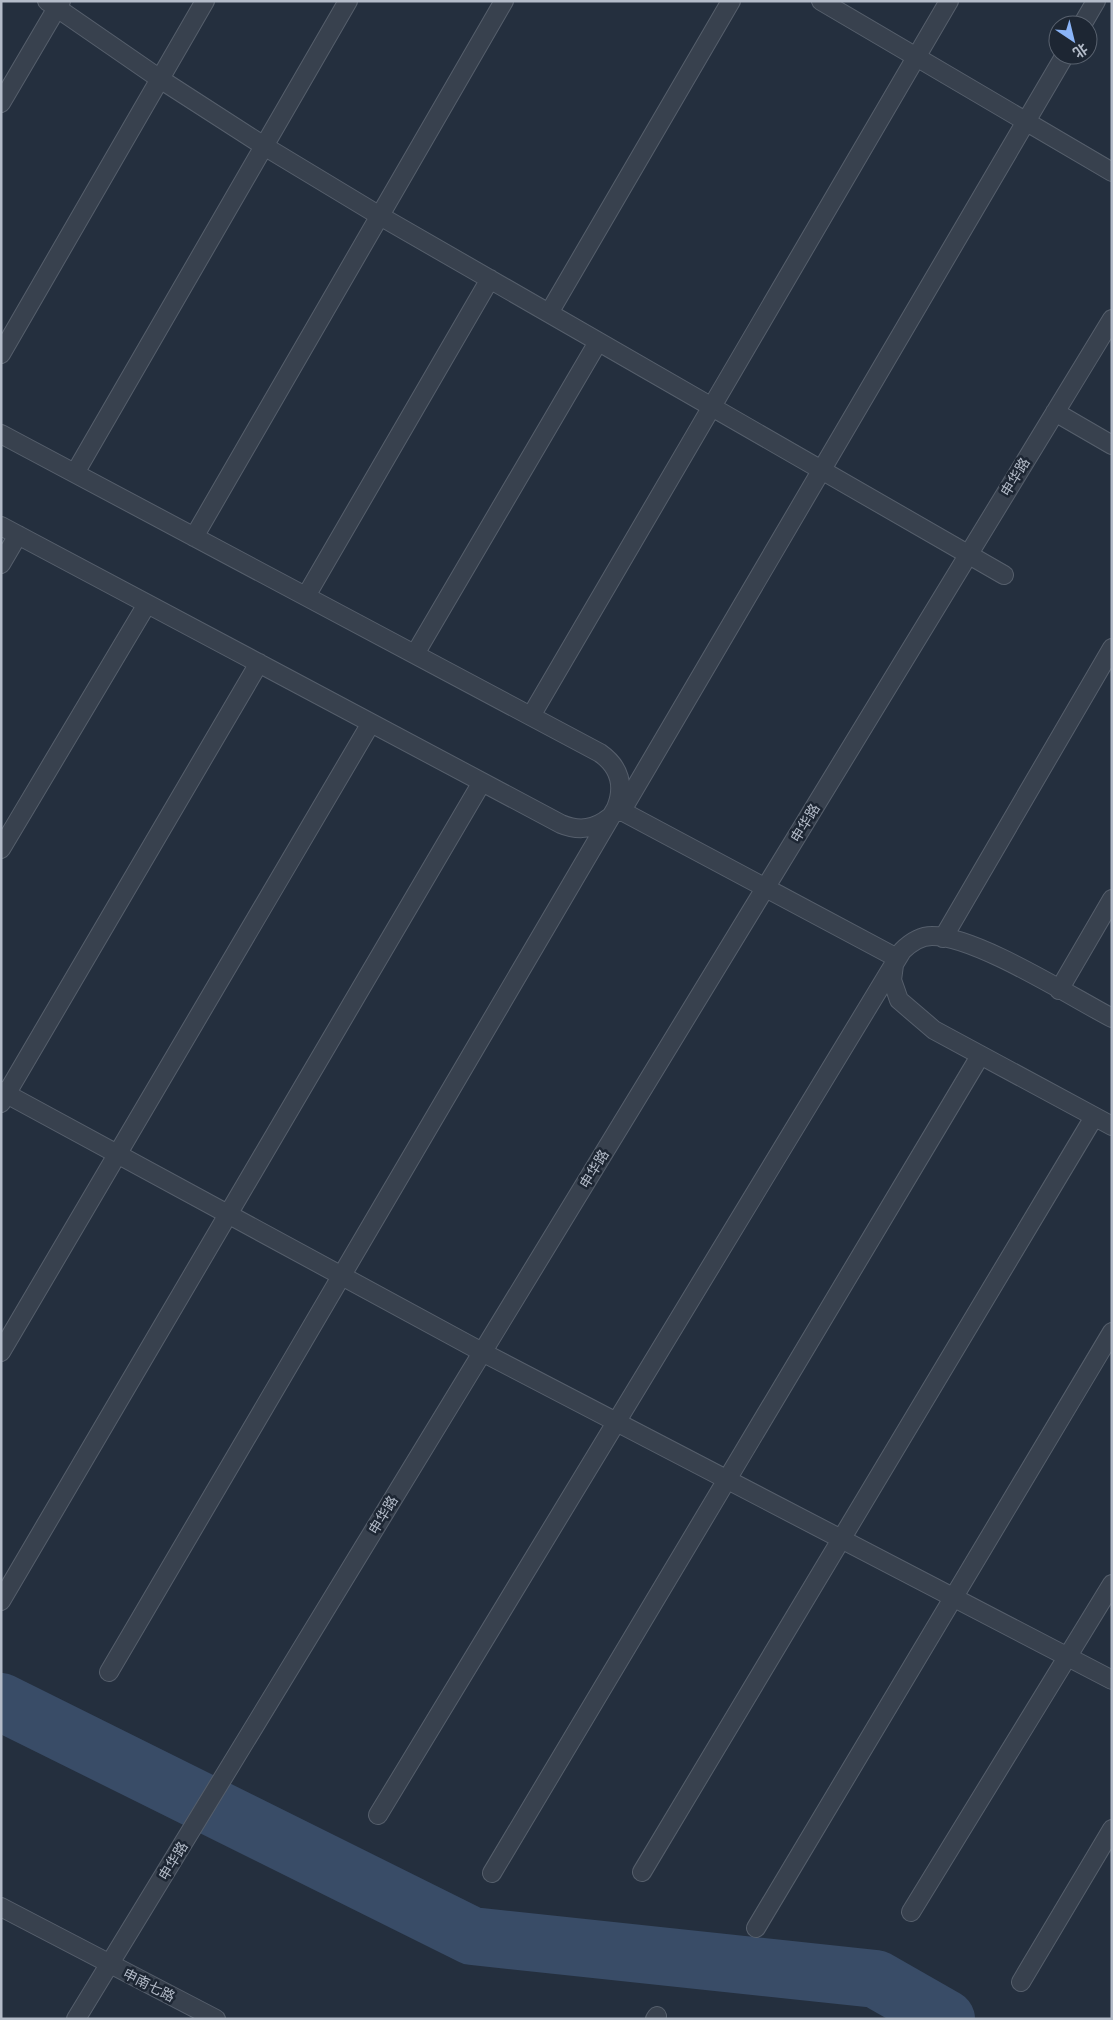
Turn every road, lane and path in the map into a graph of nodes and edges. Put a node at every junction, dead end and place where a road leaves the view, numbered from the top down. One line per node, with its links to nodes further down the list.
1 (205, 1): 12 (lane)
2 (348, 1): 15 (lane)
3 (504, 1): 17 (lane)
4 (731, 1): 19 (lane)
5 (821, 1): 10 (lane)
6 (950, 1): 10 (lane)
7 (1096, 1): 9 (lane)
8 (55, 4): 12 (lane); 13 (lane)
9 (1088, 15)
10 (917, 57): 14 (lane); 23 (lane)
11 (1058, 65): 14 (lane)
12 (160, 79): 15 (lane); 22 (lane)
13 (1, 103)
14 (1026, 122): 16 (lane); 27 (lane)
15 (264, 146): 17 (lane); 28 (lane)
16 (1112, 172)
17 (380, 216): 18 (lane); 31 (lane)
18 (490, 279): 19 (lane); 35 (lane)
19 (549, 313): 21 (lane)
20 (1112, 319): 24 (lane, 申华路)
21 (598, 342): 23 (lane); 38 (lane)
22 (1, 354)
23 (712, 407): 27 (lane); 40 (lane)
24 (1055, 412): 26 (lane); 32 (lane, 申华路)
25 (1, 434): 28 (lane)
26 (1112, 445)
27 (822, 470): 32 (lane); 43 (lane)
28 (75, 473): 31 (lane)
29 (1, 526): 30 (lane)
30 (18, 535): 33 (lane); 36 (lane)
31 (194, 537): 35 (lane)
32 (968, 554): 34 (lane); 45 (lane, 申华路)
33 (1, 564)
34 (1004, 575)
35 (306, 596): 38 (lane)
36 (147, 604): 39 (lane); 44 (lane)
37 (1112, 648): 47 (lane)
38 (415, 654): 40 (lane)
39 (259, 663): 41 (lane); 52 (lane)
40 (531, 716): 43 (lane)
41 (371, 723): 42 (lane); 55 (lane)
42 (482, 782): 43 (lane); 56 (lane)
43 (617, 815): 45 (lane); 57 (lane)
44 (1, 849)
45 (765, 887): 48 (lane); 60 (lane, 申华路)
46 (1112, 899): 49 (lane)
47 (943, 938): 48 (lane); 49 (lane)
48 (897, 958): 51 (lane); 61 (lane)
49 (1059, 990): 50 (lane)
50 (1112, 1018)
51 (980, 1056): 53 (lane); 62 (lane)
52 (3, 1096): 55 (lane)
53 (1094, 1117): 54 (lane); 63 (lane)
54 (1112, 1126)
55 (117, 1154): 56 (lane); 59 (lane)
56 (228, 1214): 57 (lane); 66 (lane)
57 (341, 1276): 60 (lane); 68 (lane)
58 (1112, 1332): 65 (lane)
59 (1, 1352)
60 (482, 1352): 61 (lane); 77 (lane, 申华路)
61 (616, 1422): 62 (lane); 70 (lane)
62 (727, 1480): 63 (lane); 73 (lane)
63 (842, 1539): 65 (lane); 72 (lane)
64 (1112, 1584): 67 (lane)
65 (954, 1597): 67 (lane); 76 (lane)
66 (1, 1601)
67 (1068, 1657): 69 (lane); 75 (lane)
68 (108, 1672)
69 (1112, 1680)
70 (378, 1815)
71 (1112, 1830): 78 (lane)
72 (642, 1872)
73 (492, 1873)
74 (1, 1907): 77 (lane, 申南七路)
75 (911, 1912)
76 (756, 1928)
77 (109, 1965): 79 (lane, 申华路); 80 (lane, 申南七路)
78 (1021, 1982)
79 (76, 2019)
80 (216, 2019)

